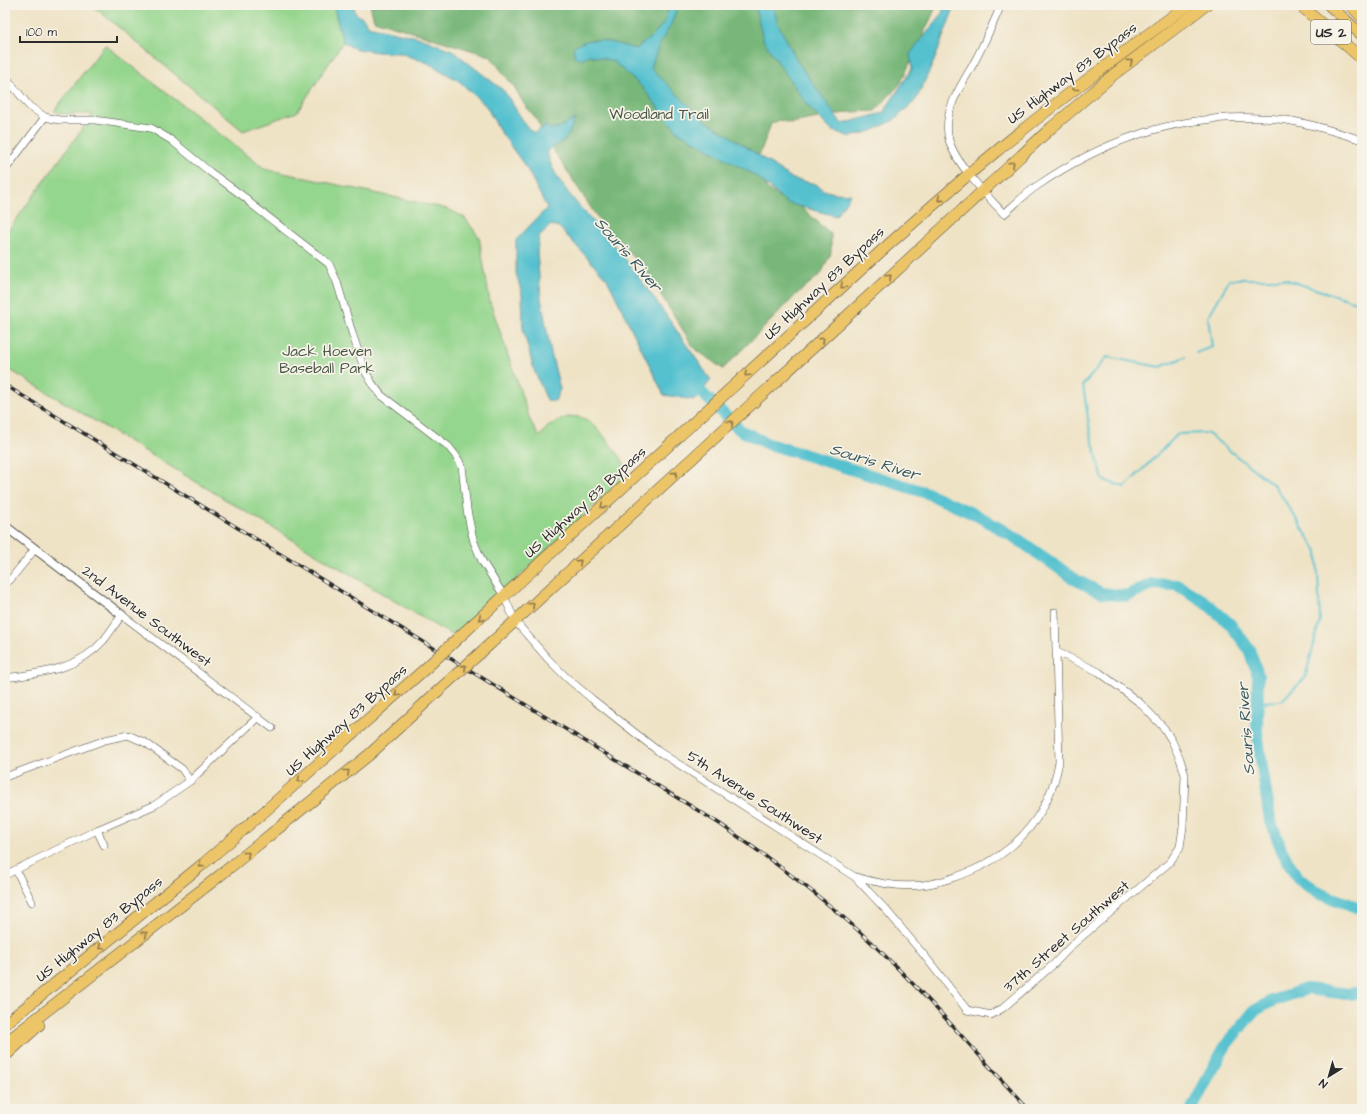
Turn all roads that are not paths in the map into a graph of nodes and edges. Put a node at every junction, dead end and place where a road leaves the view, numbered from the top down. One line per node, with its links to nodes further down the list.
1 (1001, 5): 14 (street)
2 (1188, 5): 14 (highway, US Highway 83 Bypass, one-way to 14)
3 (1206, 5): 15 (highway, US Highway 83 Bypass, one-way to 3)
4 (1300, 5): 9 (highway, US 2)
5 (1329, 5): 8 (highway)
6 (1350, 5): 7 (highway, US 2)
7 (1362, 17)
8 (1362, 35)
9 (1362, 60)
10 (5, 76): 11 (street)
11 (45, 116): 13 (street); 19 (street)
12 (1362, 140): 15 (street)
13 (5, 170)
14 (969, 174): 15 (street); 19 (highway, US Highway 83 Bypass, one-way to 19)
15 (983, 191): 22 (highway, US Highway 83 Bypass, one-way to 15)
16 (5, 526): 17 (street, 2nd Avenue Southwest)
17 (35, 549): 18 (street); 21 (street, 2nd Avenue Southwest)
18 (5, 583)
19 (504, 596): 22 (street); 37 (highway, US Highway 83 Bypass, one-way to 37, bridge)
20 (1055, 612): 23 (street)
21 (122, 615): 24 (street); 25 (street, 2nd Avenue Southwest)
22 (514, 621): 33 (street, 5th Avenue Southwest); 35 (highway, US Highway 83 Bypass, one-way to 22, bridge)
23 (1057, 652): 33 (street); 36 (street, 37th Street Southwest)
24 (5, 678)
25 (258, 717): 26 (street, 2nd Avenue Southwest); 28 (street)
26 (272, 728)
27 (5, 777): 28 (street)
28 (190, 781): 29 (street)
29 (98, 830): 30 (street); 31 (street)
30 (104, 845)
31 (16, 870): 32 (street); 34 (street)
32 (5, 875)
33 (855, 877): 36 (street, 5th Avenue Southwest)
34 (32, 902)
35 (69, 992): 38 (highway, US Highway 83 Bypass); 39 (highway)
36 (967, 1010)
37 (7, 1021)
38 (5, 1043)
39 (5, 1056)

